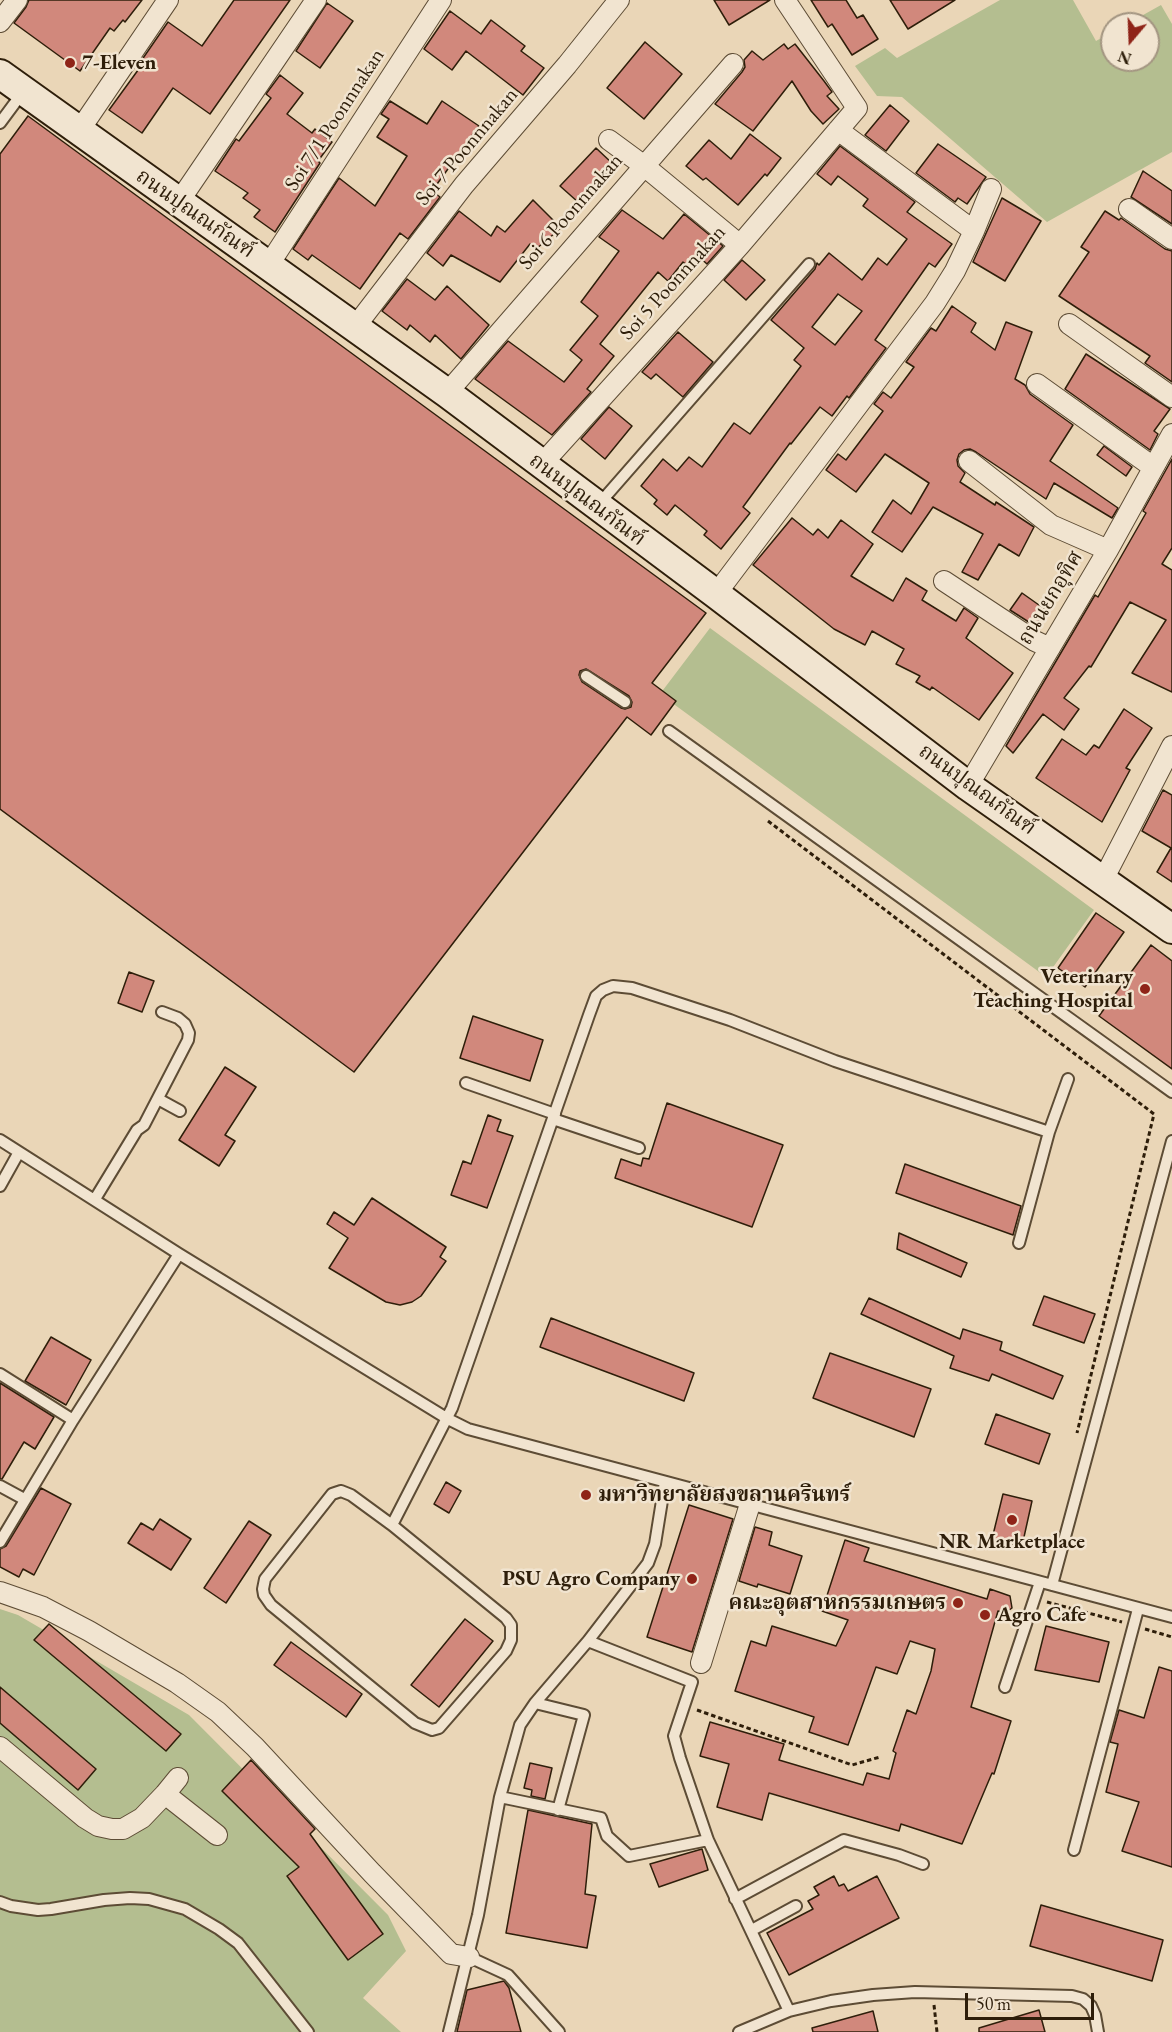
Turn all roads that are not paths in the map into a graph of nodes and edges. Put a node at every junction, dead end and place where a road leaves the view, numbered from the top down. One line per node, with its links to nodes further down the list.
1 (17, 0): 7 (street)
2 (168, 0): 13 (street)
3 (316, 0): 17 (street)
4 (441, 0): 23 (street, Soi 7/1 Poonnnakan)
5 (619, 0): 25 (street, Soi 7 Poonnnakan)
6 (785, 0): 12 (street, Soi 5 Poonnnakan)
7 (0, 22)
8 (733, 64): 15 (street, Soi 6 Poonnnakan)
9 (0, 74): 10 (street, ถนนปุณณกัณฑ์)
10 (24, 91): 11 (lane); 13 (street, ถนนปุณณกัณฑ์)
11 (0, 123)
12 (838, 130): 19 (street); 21 (street, Soi 5 Poonnnakan)
13 (79, 131): 17 (street, ถนนปุณณกัณฑ์)
14 (609, 140): 15 (street)
15 (643, 165): 21 (street); 27 (street, Soi 6 Poonnnakan)
16 (991, 189): 19 (street)
17 (178, 203): 23 (street, ถนนปุณณกัณฑ์)
18 (1129, 209): 20 (street)
19 (974, 231): 36 (street)
20 (1172, 239)
21 (740, 245): 31 (street, Soi 5 Poonnnakan)
22 (809, 264): 33 (lane)
23 (268, 266): 25 (street, ถนนปุณณกัณฑ์)
24 (1069, 324): 28 (street)
25 (355, 327): 27 (street, ถนนปุณณกัณฑ์)
26 (1037, 384): 32 (street)
27 (447, 393): 31 (street, ถนนปุณณกัณฑ์)
28 (1172, 397)
29 (1172, 434): 32 (street, ถนนยกอุทิศ)
30 (969, 461): 34 (street)
31 (542, 465): 33 (street, ถนนปุณณกัณฑ์)
32 (1153, 467): 34 (street, ถนนยกอุทิศ)
33 (596, 506): 36 (street, ถนนปุณณกัณฑ์)
34 (1108, 550): 37 (street, ถนนยกอุทิศ)
35 (944, 581): 37 (street)
36 (716, 594): 42 (street, ถนนปุณณกัณฑ์)
37 (1050, 648): 42 (street, ถนนยกอุทิศ)
38 (586, 676): 39 (lane)
39 (625, 702)
40 (669, 731): 48 (lane)
41 (1172, 746): 43 (street)
42 (968, 786): 43 (street, ถนนปุณณกัณฑ์)
43 (1103, 880): 44 (street, ถนนปุณณกัณฑ์)
44 (1172, 928)
45 (162, 1012): 49 (lane)
46 (1068, 1079): 52 (lane)
47 (466, 1083): 51 (lane)
48 (1172, 1092)
49 (158, 1100): 50 (lane); 58 (lane)
50 (180, 1111)
51 (554, 1116): 52 (lane); 55 (lane); 62 (lane)
52 (1048, 1132): 59 (lane)
53 (0, 1140): 56 (lane)
54 (1172, 1141): 71 (lane)
55 (639, 1148)
56 (19, 1152): 57 (lane); 58 (lane)
57 (0, 1186)
58 (95, 1199): 60 (lane)
59 (1019, 1243)
60 (179, 1254): 62 (lane); 63 (lane)
61 (0, 1374): 63 (lane)
62 (447, 1419): 64 (lane); 68 (lane)
63 (73, 1420): 66 (lane)
64 (665, 1482): 67 (lane); 75 (lane)
65 (0, 1486): 66 (lane)
66 (24, 1499): 69 (lane)
67 (750, 1504): 70 (lane); 76 (street)
68 (392, 1525): 68 (lane)
69 (0, 1542)
70 (1040, 1582): 71 (lane); 77 (lane)
71 (1052, 1586): 73 (lane)
72 (0, 1592): 92 (street)
73 (1138, 1609): 74 (lane); 86 (lane)
74 (1172, 1617)
75 (588, 1641): 78 (lane); 85 (lane)
76 (701, 1663)
77 (1005, 1687)
78 (535, 1703): 82 (lane); 83 (lane)
79 (0, 1747): 81 (street)
80 (178, 1778): 81 (street)
81 (165, 1794): 84 (street)
82 (500, 1797): 83 (lane); 92 (lane)
83 (558, 1810): 85 (lane)
84 (217, 1835)
85 (708, 1839): 88 (lane)
86 (1074, 1850)
87 (923, 1864): 88 (lane)
88 (735, 1899): 91 (lane)
89 (0, 1902): 94 (lane)
90 (796, 1906): 91 (lane)
91 (752, 1930): 93 (lane)
92 (469, 1958): 95 (lane); 96 (lane)
93 (789, 2011): 97 (lane); 98 (lane)
94 (308, 2032)
95 (449, 2032)
96 (559, 2032)
97 (739, 2032)
98 (1098, 2032)

